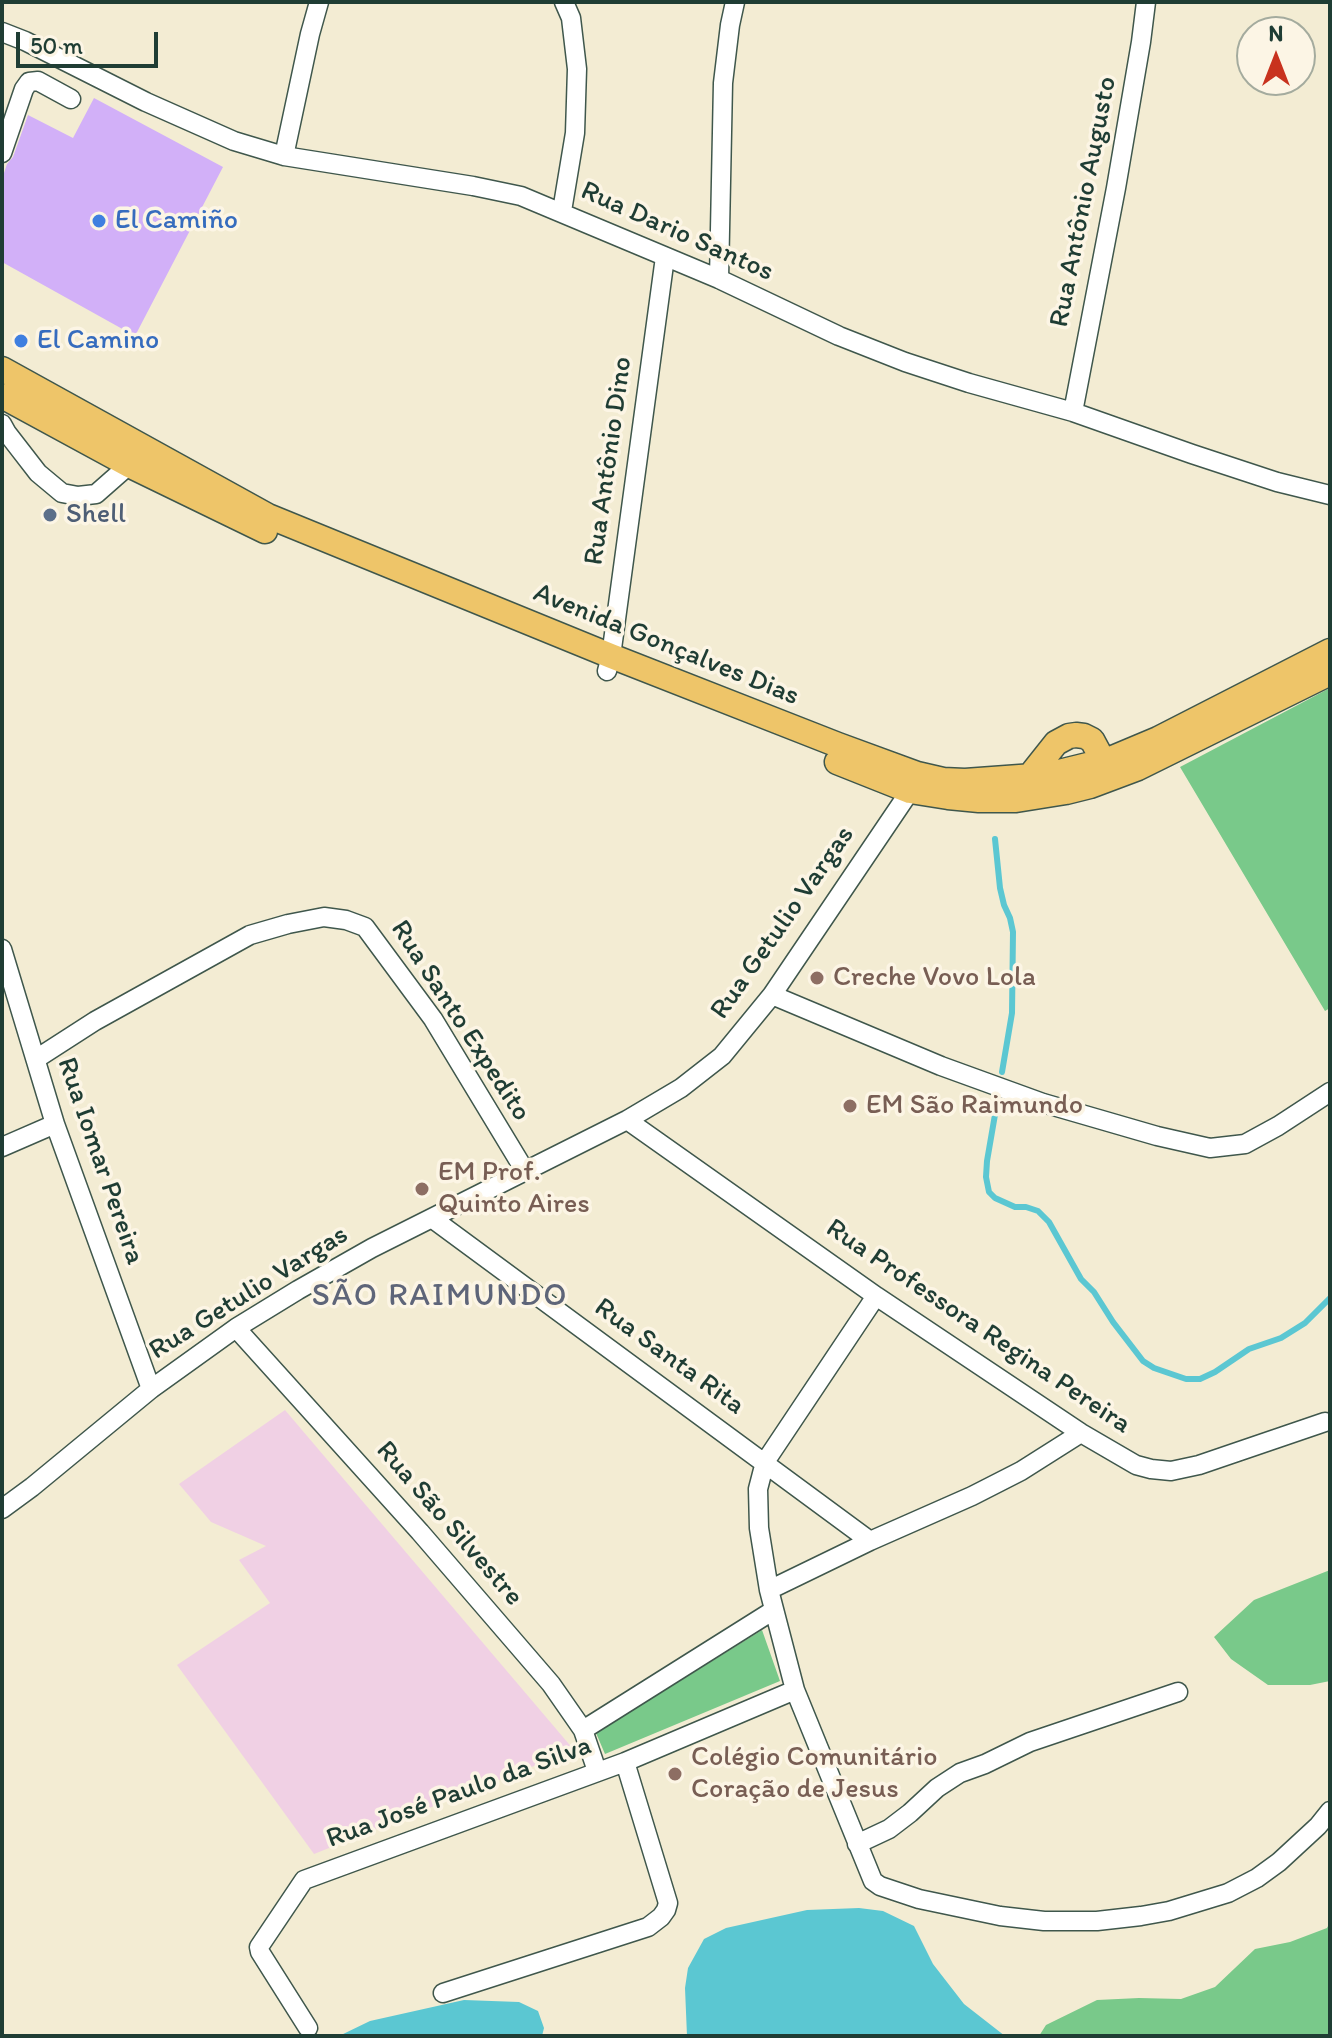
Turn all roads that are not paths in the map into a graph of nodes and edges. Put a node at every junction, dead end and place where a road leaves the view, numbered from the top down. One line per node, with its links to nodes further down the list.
1 (319, 2): 8 (street)
2 (564, 2): 9 (street)
3 (735, 2): 11 (street)
4 (1146, 2): 14 (street, Rua Antônio Augusto)
5 (2, 32): 8 (street, Rua Dario Santos)
6 (71, 99): 7 (street)
7 (2, 153)
8 (284, 156): 9 (street, Rua Dario Santos)
9 (562, 211): 10 (street, Rua Dario Santos)
10 (665, 257): 11 (street, Rua Dario Santos); 20 (street, Rua Antônio Dino)
11 (719, 279): 14 (street, Rua Dario Santos)
12 (2, 369): 16 (main road, Avenida Gonçalves Dias)
13 (11, 401): 16 (main road); 17 (main road, Avenida Gonçalves Dias)
14 (1073, 412): 18 (street, Rua Dario Santos)
15 (2, 424): 17 (street)
16 (102, 424): 20 (main road, Avenida Gonçalves Dias)
17 (129, 465): 20 (main road, Avenida Gonçalves Dias)
18 (1330, 495)
19 (1330, 651): 22 (main road)
20 (609, 664): 23 (main road, Avenida Gonçalves Dias); 25 (main road, Avenida Gonçalves Dias)
21 (1330, 673): 24 (main road, Avenida Gonçalves Dias)
22 (1097, 763): 24 (main road); 24 (main road)
23 (989, 780): 24 (main road, Avenida Gonçalves Dias); 25 (main road)
24 (1029, 788): 25 (main road, Avenida Gonçalves Dias)
25 (910, 791): 27 (street, Rua Getulio Vargas)
26 (2, 949): 28 (street, Rua Iomar Pereira)
27 (772, 995): 29 (street); 30 (street, Rua Getulio Vargas)
28 (36, 1059): 31 (street, Rua Iomar Pereira); 33 (street, Rua Santo Expedito)
29 (1330, 1092)
30 (627, 1120): 33 (street, Rua Getulio Vargas); 35 (street, Rua Professora Regina Pereira)
31 (55, 1124): 32 (street); 37 (street, Rua Iomar Pereira)
32 (2, 1147)
33 (525, 1171): 34 (street, Rua Getulio Vargas)
34 (433, 1219): 36 (street, Rua Getulio Vargas); 40 (street, Rua Santa Rita)
35 (876, 1296): 39 (street, Rua Professora Regina Pereira); 40 (street)
36 (236, 1328): 37 (street, Rua Getulio Vargas); 47 (street, Rua São Silvestre)
37 (151, 1389): 41 (street, Rua Getulio Vargas)
38 (1325, 1422): 39 (street, Rua Professora Regina Pereira)
39 (1081, 1433): 42 (street)
40 (765, 1462): 42 (street, Rua Santa Rita); 43 (street)
41 (2, 1509)
42 (870, 1541): 43 (street)
43 (769, 1590): 44 (street)
44 (774, 1610): 45 (street); 47 (street, Rua José Paulo da Silva)
45 (795, 1690): 48 (street, Rua José Paulo da Silva); 51 (street)
46 (1178, 1692): 51 (street)
47 (583, 1730): 49 (street, Rua São Silvestre)
48 (625, 1762): 49 (street, Rua José Paulo da Silva); 52 (street)
49 (597, 1771): 53 (street, Rua José Paulo da Silva)
50 (1330, 1811): 51 (street)
51 (857, 1844)
52 (443, 1993)
53 (308, 2028)

